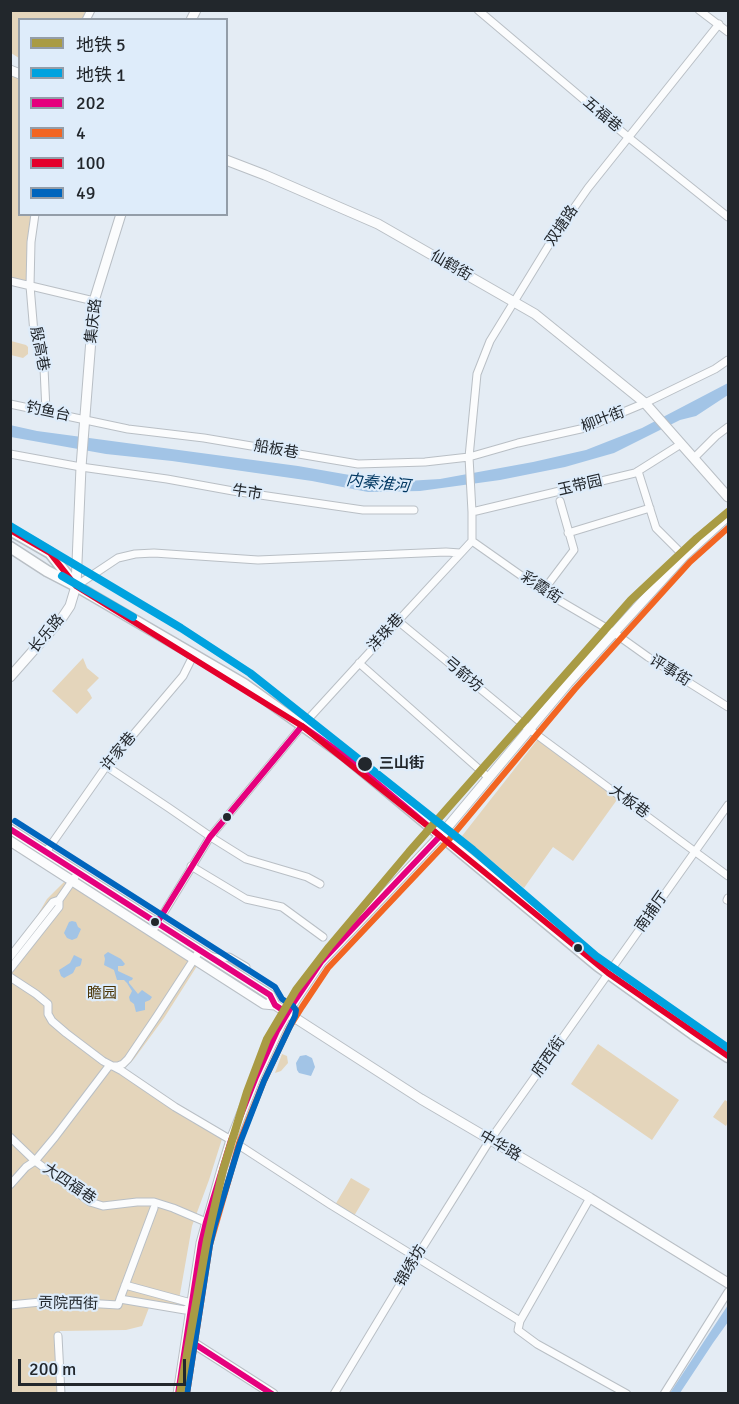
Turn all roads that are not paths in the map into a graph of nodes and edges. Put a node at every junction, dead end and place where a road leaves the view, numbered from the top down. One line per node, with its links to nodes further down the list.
1 (478, 10): 5 (street, 五福巷)
2 (699, 10): 3 (street)
3 (719, 24): 4 (street); 5 (street, 双塘路)
4 (729, 32)
5 (628, 137): 9 (street, 五福巷); 13 (street, 双塘路)
6 (228, 161): 13 (main road, 仙鹤街)
7 (35, 216): 11 (street, 殷高巷)
8 (120, 216): 12 (main road, 集庆路)
9 (729, 217)
10 (10, 281): 11 (street)
11 (30, 286): 12 (street); 17 (street, 殷高巷)
12 (94, 301): 18 (main road, 集庆路)
13 (514, 302): 15 (main road, 仙鹤街); 22 (street, 双塘路)
14 (729, 360): 15 (street, 柳叶街)
15 (645, 403): 20 (main road, 仙鹤街); 22 (street, 柳叶街)
16 (10, 404): 17 (street, 钓鱼台)
17 (46, 411): 18 (street, 钓鱼台)
18 (84, 425): 22 (street, 船板巷); 24 (main road, 集庆路)
19 (729, 427): 23 (street)
20 (681, 444): 23 (main road); 25 (street, 玉带园)
21 (10, 454): 24 (street, 牛市)
22 (469, 458): 30 (street, 双塘路)
23 (694, 458): 26 (main road)
24 (81, 467): 29 (street, 牛市); 38 (main road)
25 (638, 471): 28 (street); 30 (street, 玉带园)
26 (729, 497)
27 (560, 501): 33 (street)
28 (650, 508): 33 (street); 37 (street)
29 (414, 510)
30 (472, 512): 34 (street)
31 (729, 516): 37 (main road)
32 (10, 530): 38 (main road)
33 (568, 534): 39 (street)
34 (472, 542): 36 (street, 洋珠巷); 39 (street, 彩霞街)
35 (10, 547): 38 (main road)
36 (460, 553): 38 (street); 40 (street, 洋珠巷)
37 (684, 556): 41 (main road)
38 (76, 586): 42 (main road); 44 (main road, 长乐路)
39 (543, 591): 41 (street, 彩霞街)
40 (398, 621): 43 (street, 洋珠巷); 47 (street, 弓箭坊)
41 (614, 632): 45 (street, 评事街); 47 (main road)
42 (194, 654): 46 (main road); 48 (street, 许家巷)
43 (359, 663): 46 (street, 洋珠巷); 49 (street)
44 (10, 677)
45 (729, 707)
46 (302, 726): 52 (main road); 53 (street, 洋珠巷)
47 (529, 729): 49 (main road); 55 (street, 大板巷)
48 (106, 766): 53 (street); 56 (street, 许家巷)
49 (489, 778): 52 (main road)
50 (729, 804): 55 (street, 南捕厅)
51 (10, 829): 56 (main road, 中华路)
52 (440, 836): 70 (main road); 73 (main road)
53 (210, 837): 57 (street, 洋珠巷); 60 (street)
54 (10, 841): 63 (main road, 中华路)
55 (696, 851): 59 (street, 大板巷); 70 (street, 南捕厅)
56 (45, 852): 58 (main road, 中华路)
57 (191, 866): 62 (street, 洋珠巷); 64 (street)
58 (78, 872): 61 (street); 62 (main road, 中华路)
59 (729, 876)
60 (320, 884)
61 (59, 900): 67 (street); 69 (street)
62 (157, 923): 63 (street, 洋珠巷); 65 (main road, 中华路)
63 (152, 932): 72 (main road, 中华路)
64 (323, 937)
65 (200, 950): 66 (main road, 中华路); 75 (street)
66 (210, 956): 68 (street); 72 (main road, 中华路)
67 (10, 957)
68 (246, 967)
69 (10, 969)
70 (608, 974): 74 (main road); 78 (street, 府西街)
71 (10, 977): 75 (street)
72 (275, 1005): 73 (main road, 中华路)
73 (287, 1013): 77 (main road); 78 (main road, 中华路)
74 (729, 1057)
75 (111, 1065): 77 (street); 79 (street)
76 (10, 1137): 79 (street, 大四福巷)
77 (231, 1140): 83 (main road); 84 (street)
78 (490, 1140): 81 (main road, 中华路); 84 (street, 锦绣坊)
79 (35, 1161): 80 (street); 83 (street, 大四福巷)
80 (10, 1185)
81 (590, 1198): 85 (main road, 中华路); 91 (street)
82 (154, 1208): 86 (street)
83 (206, 1222): 90 (main road)
84 (416, 1258): 91 (street); 97 (street, 锦绣坊)
85 (728, 1282)
86 (125, 1285): 88 (street); 90 (street)
87 (729, 1292): 99 (street)
88 (120, 1299): 89 (street, 贡院西街); 90 (street, 贡院西街)
89 (10, 1305)
90 (191, 1305): 93 (main road)
91 (520, 1321): 98 (street)
92 (58, 1336): 94 (street)
93 (187, 1339): 95 (main road); 96 (main road)
94 (61, 1394)
95 (178, 1394)
96 (273, 1394)
97 (334, 1394)
98 (627, 1394)
99 (664, 1394)

